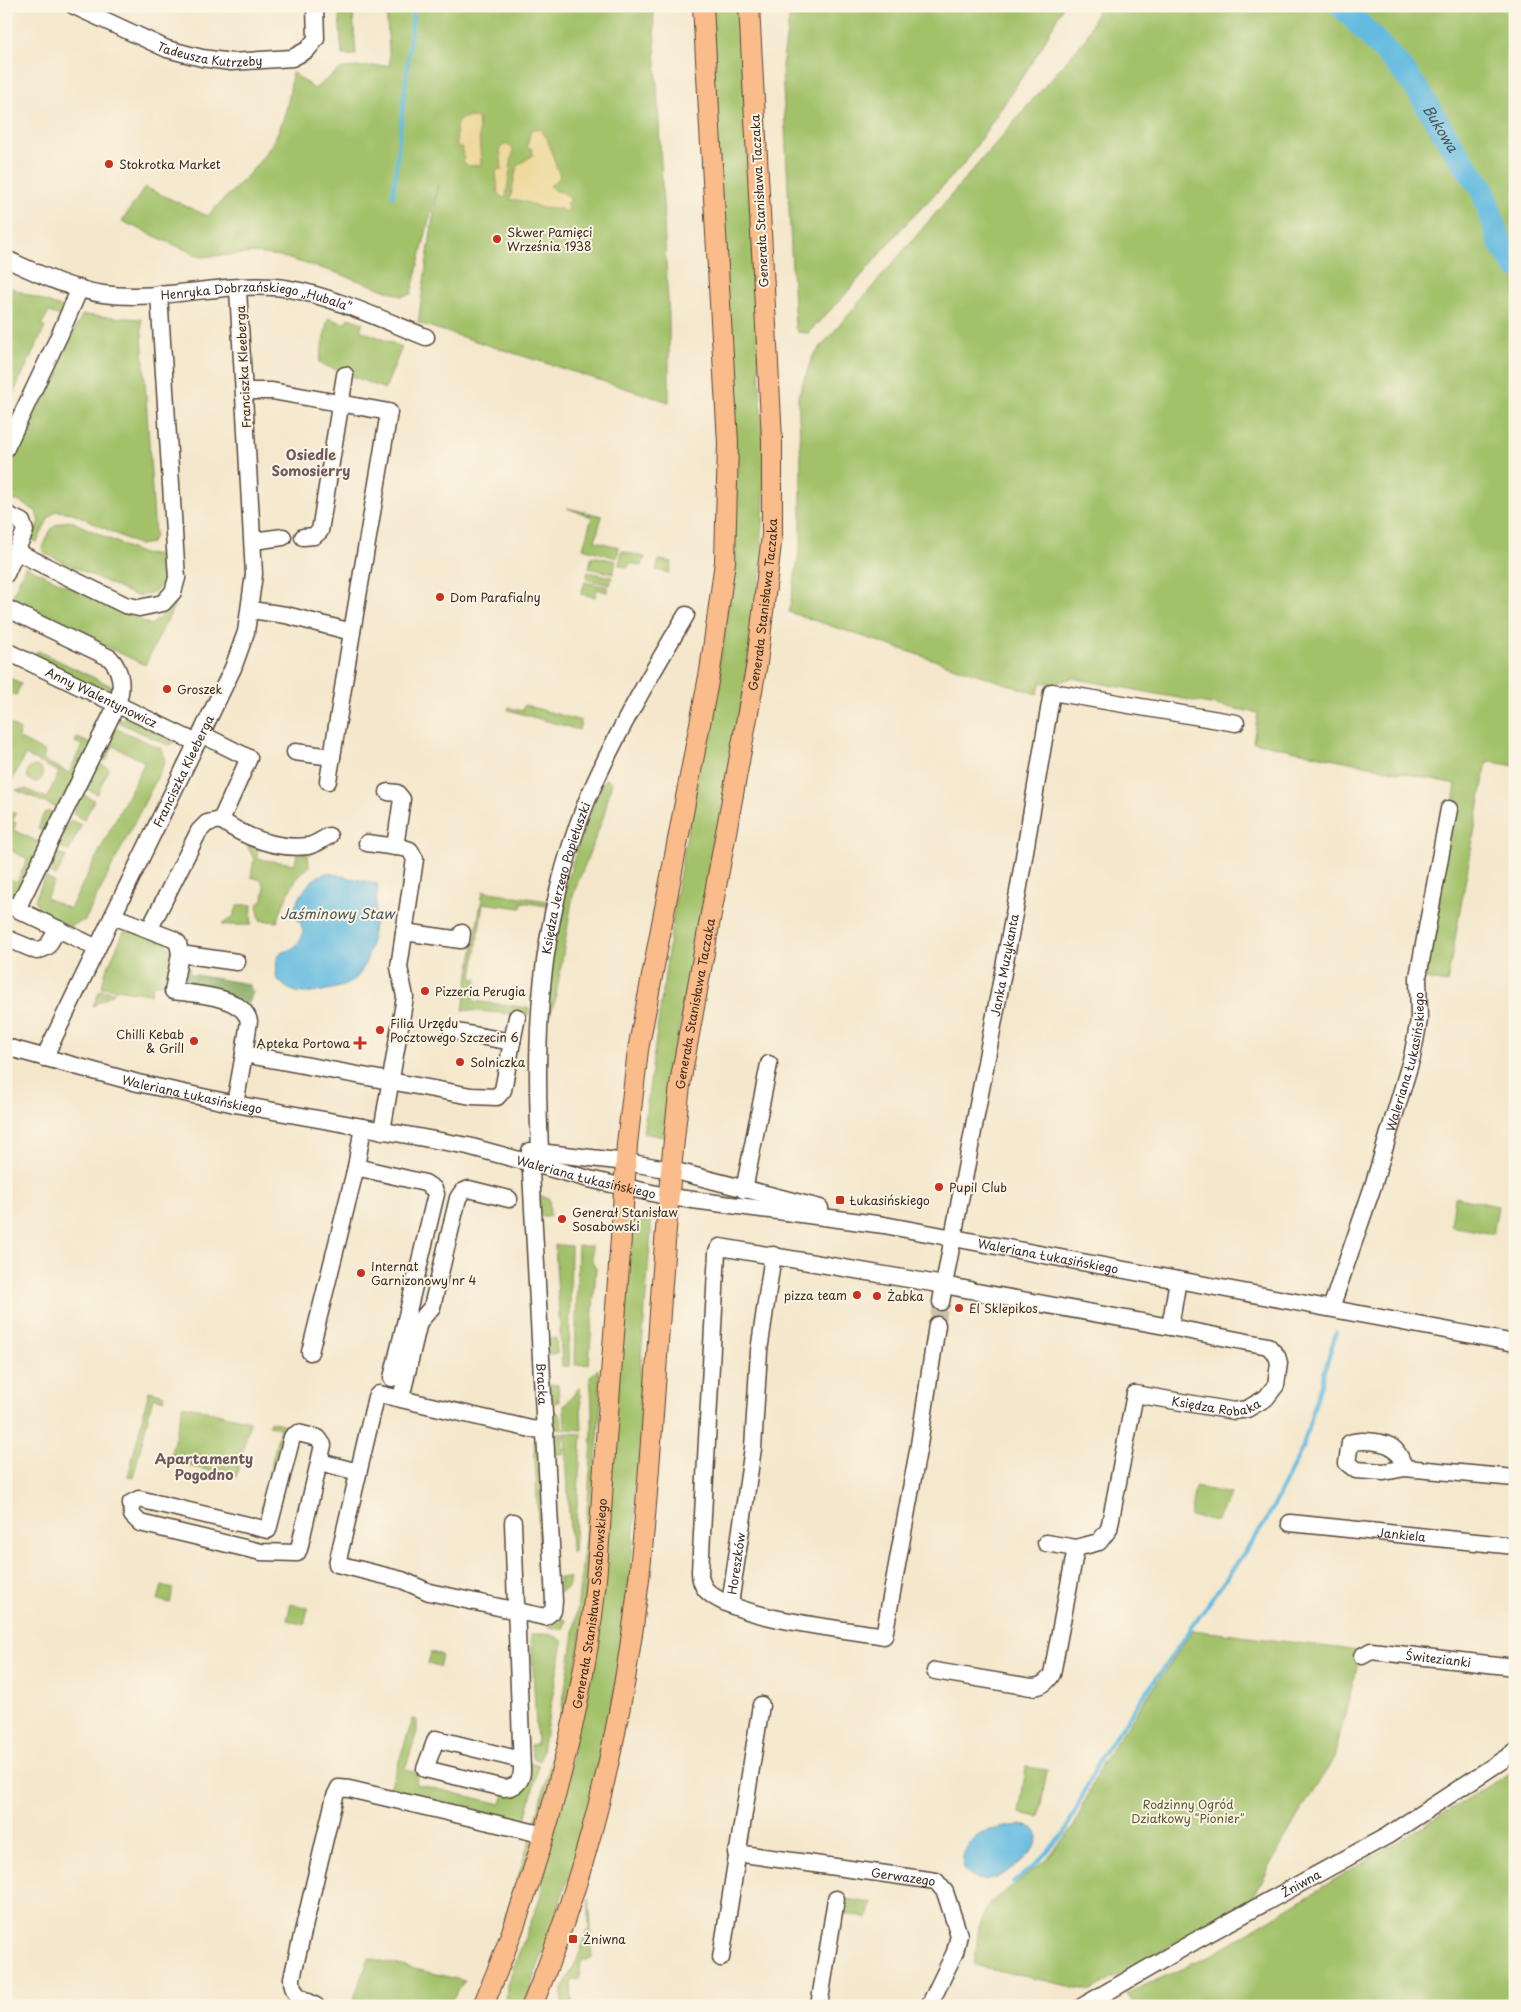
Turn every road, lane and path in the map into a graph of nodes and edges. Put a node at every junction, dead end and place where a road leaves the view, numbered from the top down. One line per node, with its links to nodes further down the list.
1 (74, 6): 2 (street, Tadeusza Kutrzeby)
2 (315, 6)
3 (703, 6): 59 (main road)
4 (749, 6): 61 (main road, Generała Stanisława Taczaka)
5 (6, 259): 6 (street, Henryka Dobrzańskiego „Hubala”)
6 (80, 288): 8 (street, Henryka Dobrzańskiego „Hubala”); 13 (street)
7 (238, 289): 8 (street, Henryka Dobrzańskiego „Hubala”); 9 (street, Henryka Dobrzańskiego „Hubala”); 11 (street, Franciszka Kleeberga)
8 (159, 294): 18 (street)
9 (426, 337)
10 (345, 375): 12 (street)
11 (244, 391): 12 (street); 17 (street, Franciszka Kleeberga)
12 (340, 404): 16 (street); 23 (street)
13 (6, 448)
14 (6, 514): 18 (street)
15 (283, 537): 17 (street)
16 (303, 537)
17 (253, 541): 21 (street, Franciszka Kleeberga)
18 (17, 552): 19 (street)
19 (6, 574)
20 (6, 608): 25 (street)
21 (251, 610): 23 (street); 27 (street, Franciszka Kleeberga)
22 (686, 616): 58 (street, Księdza Jerzego Popiełuszki)
23 (352, 632): 29 (street)
24 (6, 651): 25 (street, Anny Walentynowicz)
25 (117, 704): 27 (street, Anny Walentynowicz); 37 (street)
26 (1236, 723): 67 (street, Janka Muzykanta)
27 (199, 738): 33 (street, Anny Walentynowicz); 38 (street, Franciszka Kleeberga)
28 (295, 752): 29 (street)
29 (332, 757): 30 (street)
30 (328, 781)
31 (388, 792): 36 (street)
32 (1449, 809): 74 (street, Waleriana Łukasińskiego)
33 (221, 820): 34 (street); 39 (street)
34 (329, 836)
35 (367, 843): 36 (street)
36 (395, 847): 41 (street)
37 (12, 907): 40 (street)
38 (113, 916): 39 (street); 44 (street, Franciszka Kleeberga)
39 (150, 928): 45 (street)
40 (58, 929): 43 (street); 44 (street)
41 (404, 932): 42 (street); 54 (street)
42 (462, 933)
43 (6, 938)
44 (97, 948): 52 (street, Franciszka Kleeberga)
45 (180, 954): 46 (street); 51 (street)
46 (237, 962)
47 (518, 1017): 49 (street)
48 (452, 1031): 49 (street)
49 (512, 1042): 54 (street)
50 (6, 1047): 52 (street, Waleriana Łukasińskiego)
51 (244, 1054): 54 (street); 55 (street)
52 (44, 1058): 55 (street, Waleriana Łukasińskiego)
53 (769, 1064): 63 (street)
54 (390, 1080): 57 (street)
55 (235, 1104): 56 (street, Waleriana Łukasińskiego)
56 (363, 1127): 57 (street, Waleriana Łukasińskiego); 60 (street)
57 (382, 1130): 58 (street, Waleriana Łukasińskiego)
58 (535, 1158): 59 (street, Waleriana Łukasińskiego); 62 (street, Waleriana Łukasińskiego); 81 (street, Bracka)
59 (626, 1162): 61 (street, Waleriana Łukasińskiego); 62 (main road)
60 (356, 1167): 78 (street); 79 (street)
61 (672, 1170): 63 (street, Waleriana Łukasińskiego); 64 (main road, Generała Stanisława Taczaka)
62 (625, 1188): 64 (street, Waleriana Łukasińskiego); 100 (main road, Generała Stanisława Sosabowskiego)
63 (744, 1190): 66 (street, Waleriana Łukasińskiego)
64 (670, 1197): 66 (street, Waleriana Łukasińskiego); 107 (main road)
65 (508, 1199): 80 (street)
66 (884, 1225): 67 (street, Waleriana Łukasińskiego)
67 (952, 1237): 70 (street, Waleriana Łukasińskiego); 71 (street)
68 (730, 1247): 69 (street); 73 (street); 92 (street)
69 (773, 1254): 71 (street); 92 (street, Horeszków)
70 (1178, 1280): 74 (street, Waleriana Łukasińskiego); 76 (street)
71 (944, 1285): 72 (street); 76 (street)
72 (941, 1302)
73 (721, 1304)
74 (1331, 1308): 77 (street, Waleriana Łukasińskiego)
75 (937, 1325): 92 (street, Horeszków)
76 (1170, 1327): 91 (street, Księdza Robaka)
77 (1515, 1342)
78 (310, 1352)
79 (392, 1378)
80 (401, 1398): 81 (street); 84 (street)
81 (546, 1430): 93 (street, Bracka)
82 (320, 1462): 82 (street); 84 (street)
83 (1405, 1468): 85 (street)
84 (358, 1472): 93 (street)
85 (1515, 1478)
86 (513, 1522): 93 (street)
87 (1290, 1523): 90 (street, Jankiela)
88 (1046, 1543): 91 (street, Księdza Robaka)
89 (695, 1546): 92 (street)
90 (1515, 1546)
91 (1076, 1548): 96 (street)
92 (730, 1604)
93 (516, 1612): 99 (street)
94 (1362, 1656): 95 (street, Świtezianki)
95 (1515, 1667)
96 (935, 1671)
97 (761, 1705): 101 (street)
98 (1515, 1752): 104 (street, Żniwna)
99 (521, 1760): 99 (street)
100 (546, 1835): 105 (street); 106 (main road, Generała Stanisława Sosabowskiego)
101 (736, 1853): 103 (street); 109 (street, Gerwazego)
102 (836, 1899): 108 (street)
103 (721, 1958)
104 (1089, 2005)
105 (316, 2006)
106 (483, 2006)
107 (532, 2006)
108 (819, 2006)
109 (929, 2006)

